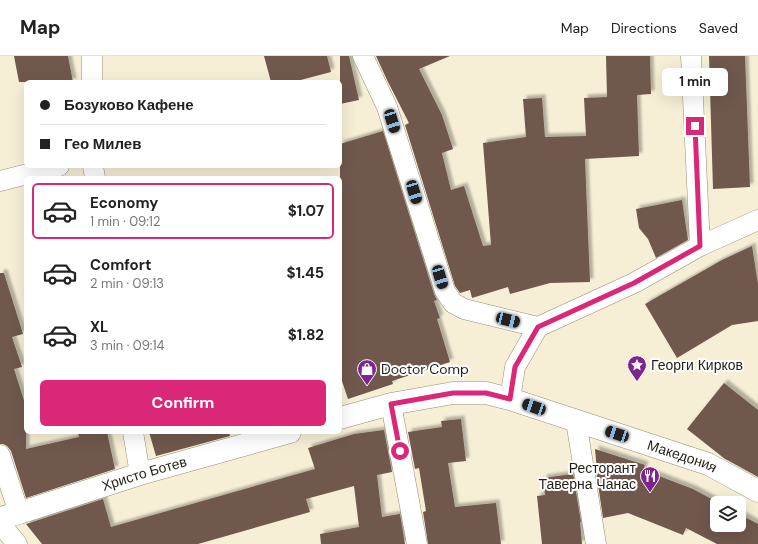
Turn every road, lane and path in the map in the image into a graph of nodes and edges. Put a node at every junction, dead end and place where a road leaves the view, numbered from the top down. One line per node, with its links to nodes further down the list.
1 (92, 56): 4 (street)
2 (363, 56): 9 (street)
3 (691, 56): 8 (street)
4 (92, 80)
5 (51, 168): 6 (street)
6 (0, 181)
7 (758, 220): 8 (street)
8 (700, 246): 9 (street)
9 (538, 327): 10 (street)
10 (510, 399): 11 (main road); 13 (main road, Македония)
11 (391, 404): 12 (main road); 21 (street)
12 (342, 417)
13 (576, 421): 18 (main road, Македония); 22 (street)
14 (133, 434): 17 (street)
15 (283, 434): 17 (main road, Христо Ботев)
16 (0, 455): 19 (street)
17 (140, 474): 19 (main road, Христо Ботев)
18 (758, 491)
19 (6, 518): 20 (street)
20 (17, 544)
21 (417, 544)
22 (596, 544)

